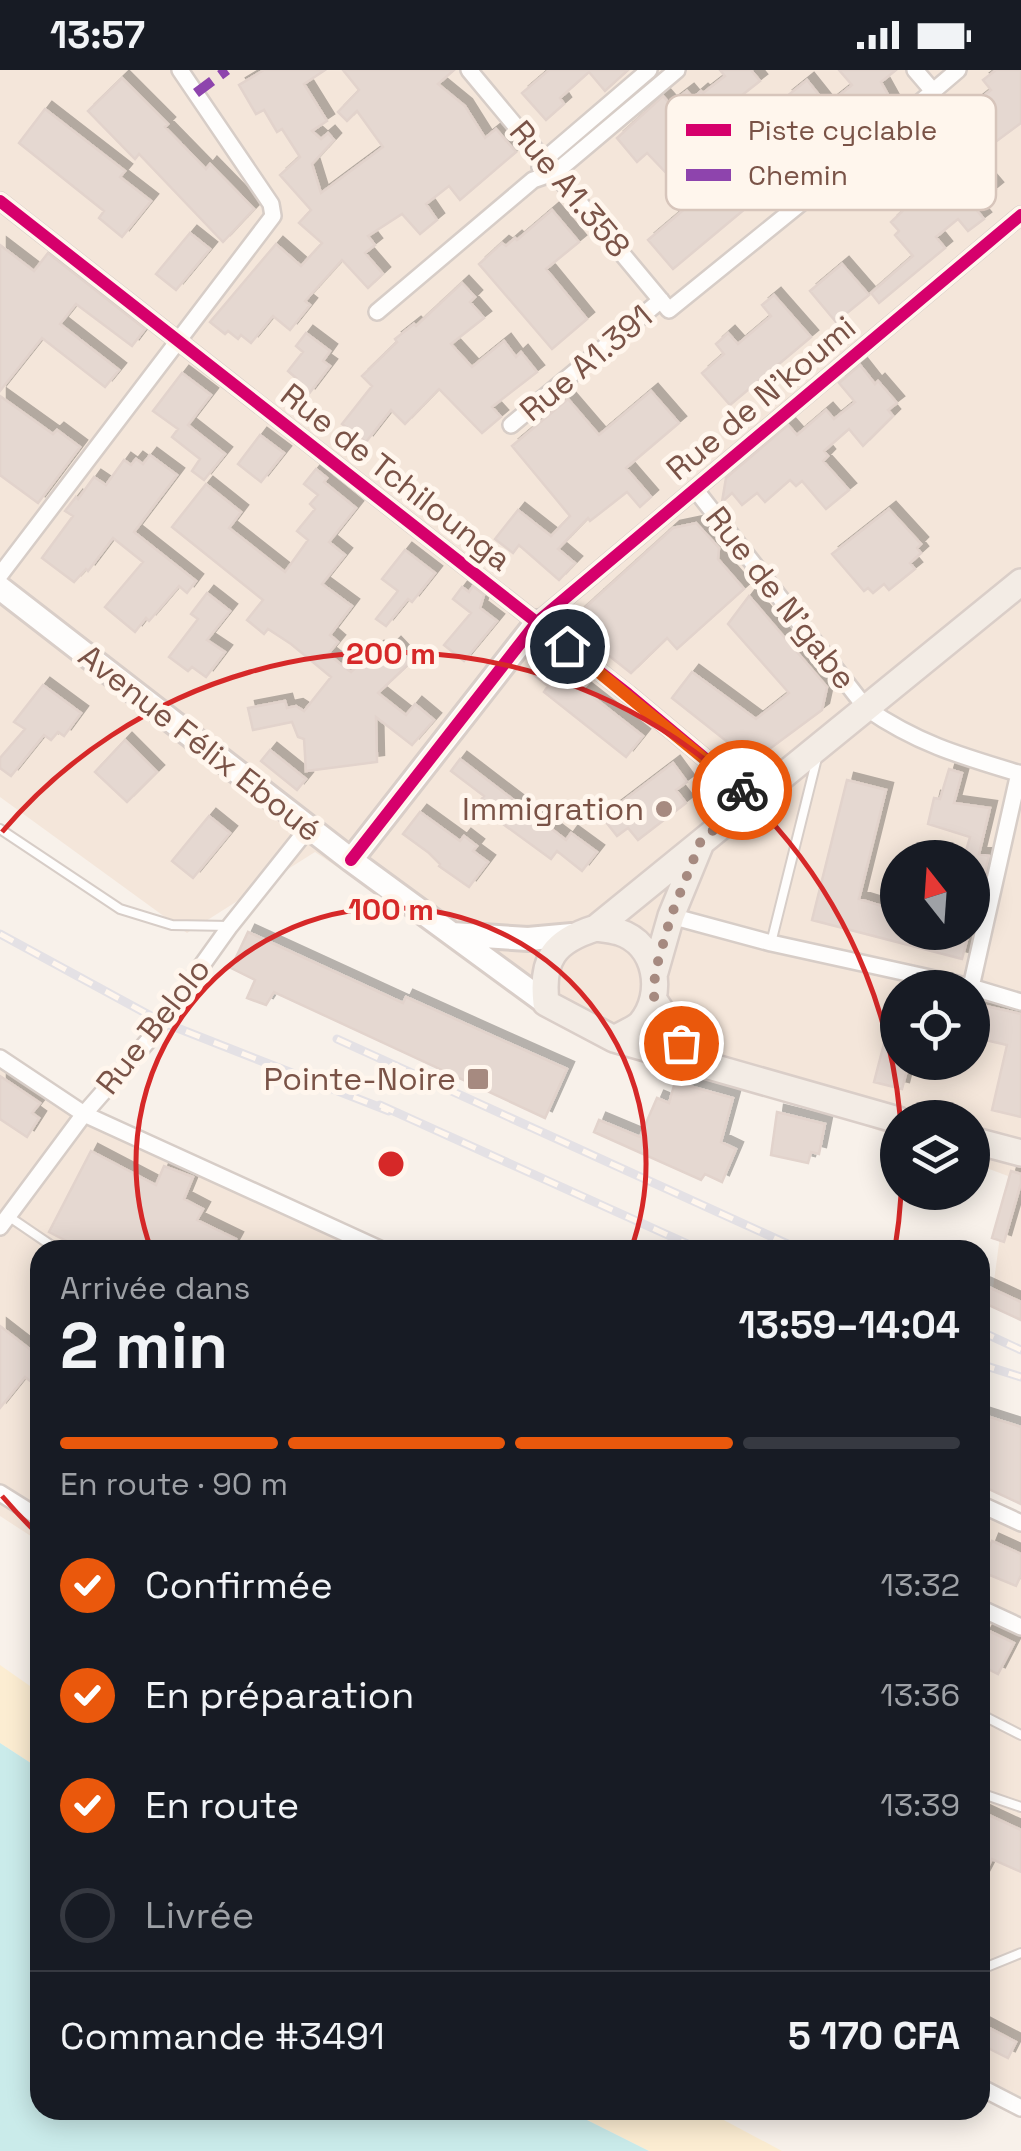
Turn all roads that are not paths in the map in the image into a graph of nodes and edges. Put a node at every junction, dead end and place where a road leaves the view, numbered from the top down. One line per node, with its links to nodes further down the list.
1 (180, 70): 15 (street)
2 (469, 70): 9 (street, Rue A1.358)
3 (649, 70): 9 (street)
4 (677, 70): 9 (street)
5 (915, 70): 7 (street)
6 (958, 70): 7 (street, Rue A1.391)
7 (933, 91): 8 (street, Rue A1.391)
8 (928, 95)
9 (550, 165): 13 (street, Rue A1.358); 14 (street)
10 (0, 201): 15 (street, Rue de Tchilounga)
11 (790, 210): 13 (street, Rue A1.391)
12 (1021, 215): 17 (street, Rue de N'koumi)
13 (665, 305): 16 (street, Rue A1.391)
14 (377, 312)
15 (178, 340): 18 (street); 21 (street, Rue de Tchilounga)
16 (511, 425)
17 (695, 489): 21 (street, Rue de N'koumi); 22 (street, Rue de N'gabe)
18 (0, 575)
19 (1019, 586): 22 (main road)
20 (0, 588): 26 (street, Avenue Félix Eboué)
21 (536, 622): 25 (street, Rue de Tchilounga); 29 (street)
22 (866, 708): 23 (main road); 24 (street, Rue de N'gabe)
23 (819, 749): 25 (main road); 34 (lane)
24 (1020, 773): 36 (street)
25 (756, 801): 28 (main road)
26 (309, 827): 29 (street, Avenue Félix Eboué); 31 (street, Rue Belolo)
27 (0, 829): 31 (lane)
28 (702, 838): 30 (main road); 32 (main road)
29 (351, 860): 33 (street, Avenue Félix Eboué)
30 (671, 916): 34 (street); 37 (main road)
31 (230, 926): 45 (street, Rue Belolo)
32 (584, 932): 33 (street); 37 (main road); 41 (main road)
33 (449, 934): 41 (street, Avenue Félix Eboué)
34 (772, 944): 35 (street)
35 (893, 970)
36 (976, 970)
37 (655, 972): 39 (main road)
38 (990, 993): 40 (street)
39 (654, 1000): 42 (main road); 44 (main road)
40 (1021, 1002)
41 (546, 1003): 42 (main road)
42 (614, 1039): 44 (main road)
43 (0, 1058): 45 (street)
44 (696, 1062): 46 (main road)
45 (84, 1114): 49 (street, Rue Belolo); 51 (street)
46 (880, 1115)
47 (990, 1145): 48 (main road)
48 (1021, 1153)
49 (4, 1222): 50 (lane)
50 (39, 1240)
51 (360, 1240)
52 (0, 1493): 54 (street)
53 (990, 1509): 55 (street)
54 (30, 1512)
55 (1021, 1523)
56 (990, 1613): 57 (street)
57 (1021, 1628)
58 (990, 1719): 59 (lane)
59 (1021, 1736)
60 (990, 1796): 61 (lane)
61 (1021, 1807)
62 (1021, 1953): 63 (lane)
63 (990, 1966)
64 (990, 2092): 65 (street)
65 (1021, 2108)

